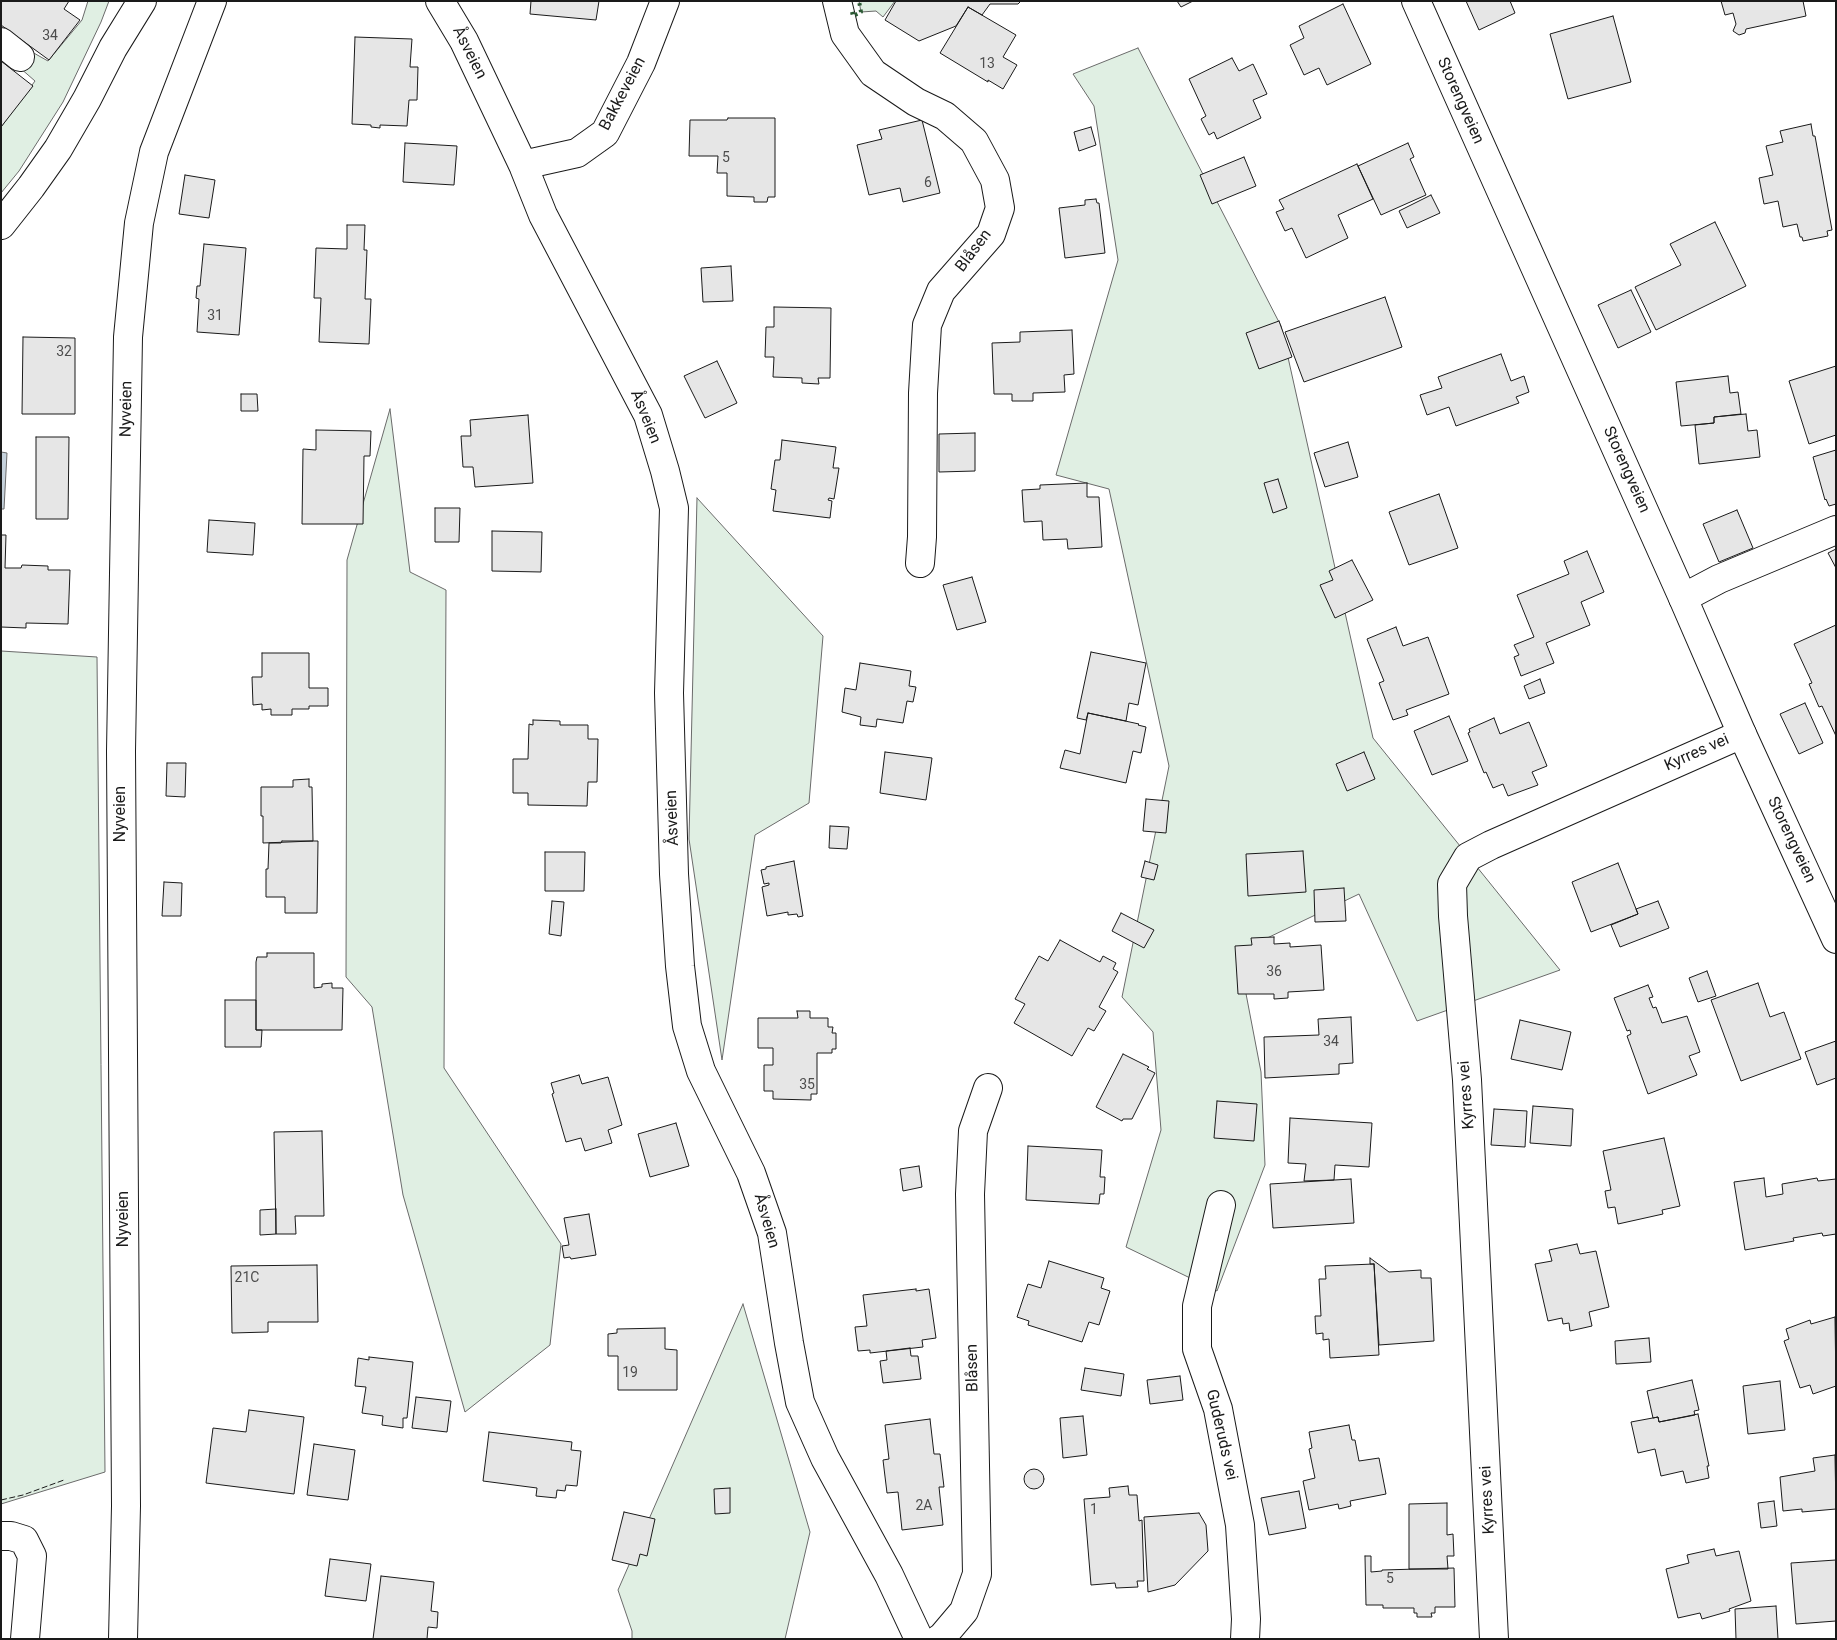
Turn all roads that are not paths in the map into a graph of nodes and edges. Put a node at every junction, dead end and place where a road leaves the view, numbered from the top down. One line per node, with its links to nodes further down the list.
1 (124, 1): 8 (street)
2 (142, 1): 8 (street)
3 (212, 1): 20 (street, Nyveien)
4 (440, 1): 9 (street, Åsveien)
5 (664, 1): 9 (street, Bakkeveien)
6 (837, 1): 12 (street, Blåsen)
7 (1416, 1): 13 (street, Storengveien)
8 (113, 48): 10 (street)
9 (523, 165): 21 (street, Åsveien)
10 (1, 225)
11 (1836, 530): 13 (street)
12 (920, 563)
13 (1683, 598): 14 (street, Storengveien)
14 (1742, 734): 15 (street, Storengveien); 24 (street, Kyrres vei)
15 (1836, 939)
16 (988, 1088): 22 (street, Blåsen)
17 (1222, 1205): 23 (street, Guderuds vei)
18 (1, 1536): 19 (street)
19 (25, 1639)
20 (123, 1639)
21 (919, 1639)
22 (939, 1639)
23 (1245, 1639)
24 (1494, 1639)

